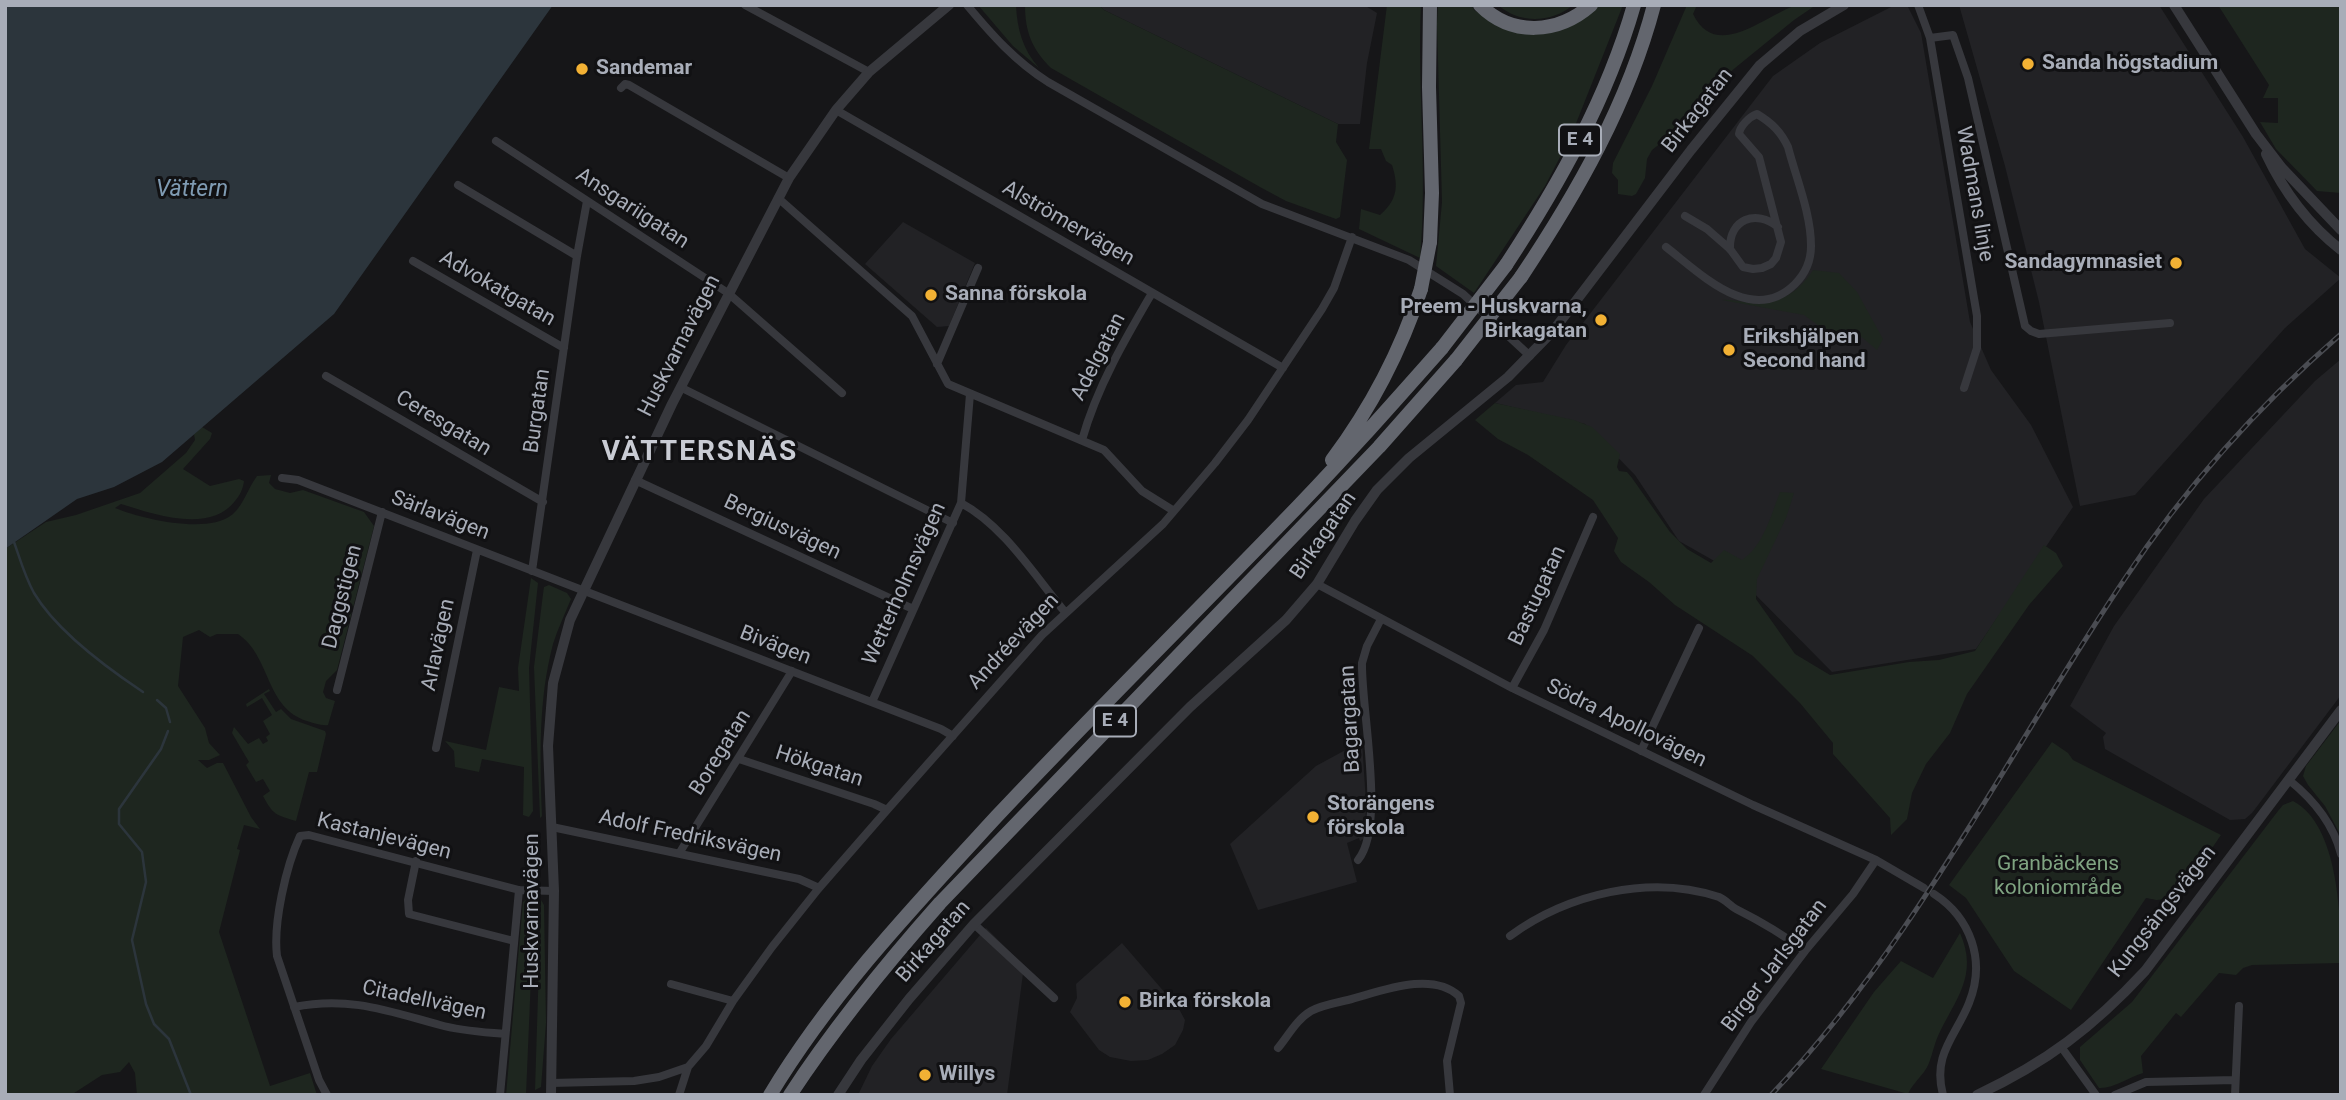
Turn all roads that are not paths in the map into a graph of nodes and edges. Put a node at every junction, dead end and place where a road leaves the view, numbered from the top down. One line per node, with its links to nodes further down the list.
1 (745, 5): 15 (street)
2 (949, 5): 15 (street, Huskvarnavägen)
3 (967, 5): 27 (street)
4 (1430, 5): 55 (highway, bridge)
5 (1480, 5): 6 (highway)
6 (1591, 5)
7 (1634, 5): 55 (highway, E 4, bridge)
8 (1654, 5): 14 (highway, E 4)
9 (1664, 5): 14 (highway)
10 (1844, 5): 38 (street, Birkagatan)
11 (1918, 5): 13 (street, Wadmans linje)
12 (2174, 5): 18 (street)
13 (1930, 38): 36 (street); 43 (street, Wadmans linje)
14 (1634, 65): 106 (highway, E 4, bridge)
15 (869, 72): 17 (street, Huskvarnavägen)
16 (621, 88): 20 (street)
17 (836, 110): 20 (street, Huskvarnavägen); 34 (street, Alströmervägen)
18 (2256, 134): 26 (street); 28 (street)
19 (496, 141): 23 (street, Ansgariigatan)
20 (789, 178): 22 (street, Huskvarnavägen)
21 (457, 185): 31 (street)
22 (778, 198): 35 (street, Huskvarnavägen); 39 (street)
23 (587, 201): 31 (street, Burgatan); 35 (street, Ansgariigatan)
24 (1685, 216): 30 (street)
25 (1778, 228): 29 (street); 30 (street); 30 (street)
26 (2341, 230)
27 (1352, 237): 38 (street); 40 (street, Andréevägen)
28 (2339, 244)
29 (1665, 247)
30 (1730, 249)
31 (577, 256): 37 (street, Burgatan)
32 (413, 261): 37 (street, Advokatgatan)
33 (978, 268): 39 (street)
34 (1152, 292): 40 (street, Alströmervägen); 46 (street, Adelgatan)
35 (728, 293): 42 (street, Huskvarnavägen); 44 (street, Ansgariigatan)
36 (2170, 323)
37 (564, 348): 49 (street, Burgatan)
38 (1530, 356): 58 (street, Birkagatan)
39 (937, 364): 45 (street)
40 (1283, 368): 51 (street, Andréevägen)
41 (326, 376): 49 (street, Ceresgatan)
42 (680, 387): 48 (street, Huskvarnavägen); 54 (street)
43 (1964, 388)
44 (842, 393)
45 (970, 394): 46 (street); 50 (street, Wetterholmsvägen)
46 (1082, 440): 51 (street)
47 (282, 478): 52 (street, Särlavägen)
48 (635, 480): 59 (street, Huskvarnavägen); 60 (street, Bergiusvägen)
49 (543, 502): 57 (street, Burgatan)
50 (961, 503): 54 (street, Wetterholmsvägen); 61 (street)
51 (1174, 511): 61 (street, Andréevägen)
52 (382, 512): 56 (street, Särlavägen); 66 (street, Daggstigen)
53 (1593, 517): 65 (street, Bastugatan)
54 (953, 523): 60 (street, Wetterholmsvägen)
55 (1279, 526): 105 (highway, E 4)
56 (477, 550): 57 (street, Särlavägen); 70 (street, Arlavägen)
57 (532, 571): 59 (street, Särlavägen)
58 (1317, 584): 62 (street, Södra Apollovägen); 86 (street, Birkagatan)
59 (584, 590): 64 (street, Bivägen); 75 (street, Huskvarnavägen)
60 (914, 609): 67 (street, Wetterholmsvägen)
61 (1065, 612): 69 (street, Andréevägen)
62 (1381, 619): 65 (street, Södra Apollovägen); 78 (street, Bagargatan)
63 (1699, 628): 71 (street)
64 (792, 671): 67 (street, Bivägen); 72 (street, Boregatan)
65 (1512, 688): 71 (street, Södra Apollovägen)
66 (337, 690)
67 (872, 702): 69 (street, Bivägen)
68 (2341, 710): 73 (street, Kungsängsvägen)
69 (953, 736): 74 (street, Andréevägen)
70 (436, 748)
71 (1641, 751): 79 (street, Södra Apollovägen)
72 (739, 759): 74 (street, Hökgatan); 76 (street, Boregatan)
73 (2288, 780): 77 (street); 97 (street, Kungsängsvägen)
74 (887, 810): 81 (street, Andréevägen)
75 (552, 827): 76 (street, Adolf Fredriksvägen); 84 (street, Huskvarnavägen)
76 (680, 852): 81 (street, Adolf Fredriksvägen)
77 (2341, 854)
78 (1359, 860)
79 (1876, 860): 82 (street, Södra Apollovägen); 89 (street, Birger Jarlsgatan)
80 (416, 861): 83 (street, Kastanjevägen); 88 (street); 94 (street, Kastanjevägen)
81 (819, 888): 92 (street, Andréevägen)
82 (1924, 888)
83 (519, 890): 84 (street, Kastanjevägen); 88 (street)
84 (554, 891): 100 (street, Huskvarnavägen)
85 (1934, 894): 110 (street)
86 (974, 924): 91 (street); 107 (street, Birkagatan)
87 (1510, 936): 89 (street)
88 (514, 942): 95 (street)
89 (1805, 951): 109 (street, Birger Jarlsgatan)
90 (671, 984): 92 (street)
91 (1054, 998)
92 (733, 1001): 98 (street, Andréevägen)
93 (2239, 1006): 99 (street)
94 (294, 1007): 95 (street, Citadellvägen); 101 (street, Kastanjevägen)
95 (505, 1034): 102 (street)
96 (1278, 1048): 108 (street)
97 (2062, 1048): 111 (street, Kungsängsvägen); 112 (street)
98 (688, 1067): 100 (street); 104 (street, Andréevägen)
99 (2235, 1080): 113 (street); 114 (street)
100 (551, 1083): 103 (street, Huskvarnavägen)
101 (327, 1095)
102 (500, 1095)
103 (551, 1095)
104 (679, 1095)
105 (770, 1095)
106 (790, 1095)
107 (838, 1095)
108 (1450, 1095)
109 (1704, 1095)
110 (1944, 1095)
111 (1977, 1095)
112 (2096, 1095)
113 (2115, 1095)
114 (2235, 1095)

